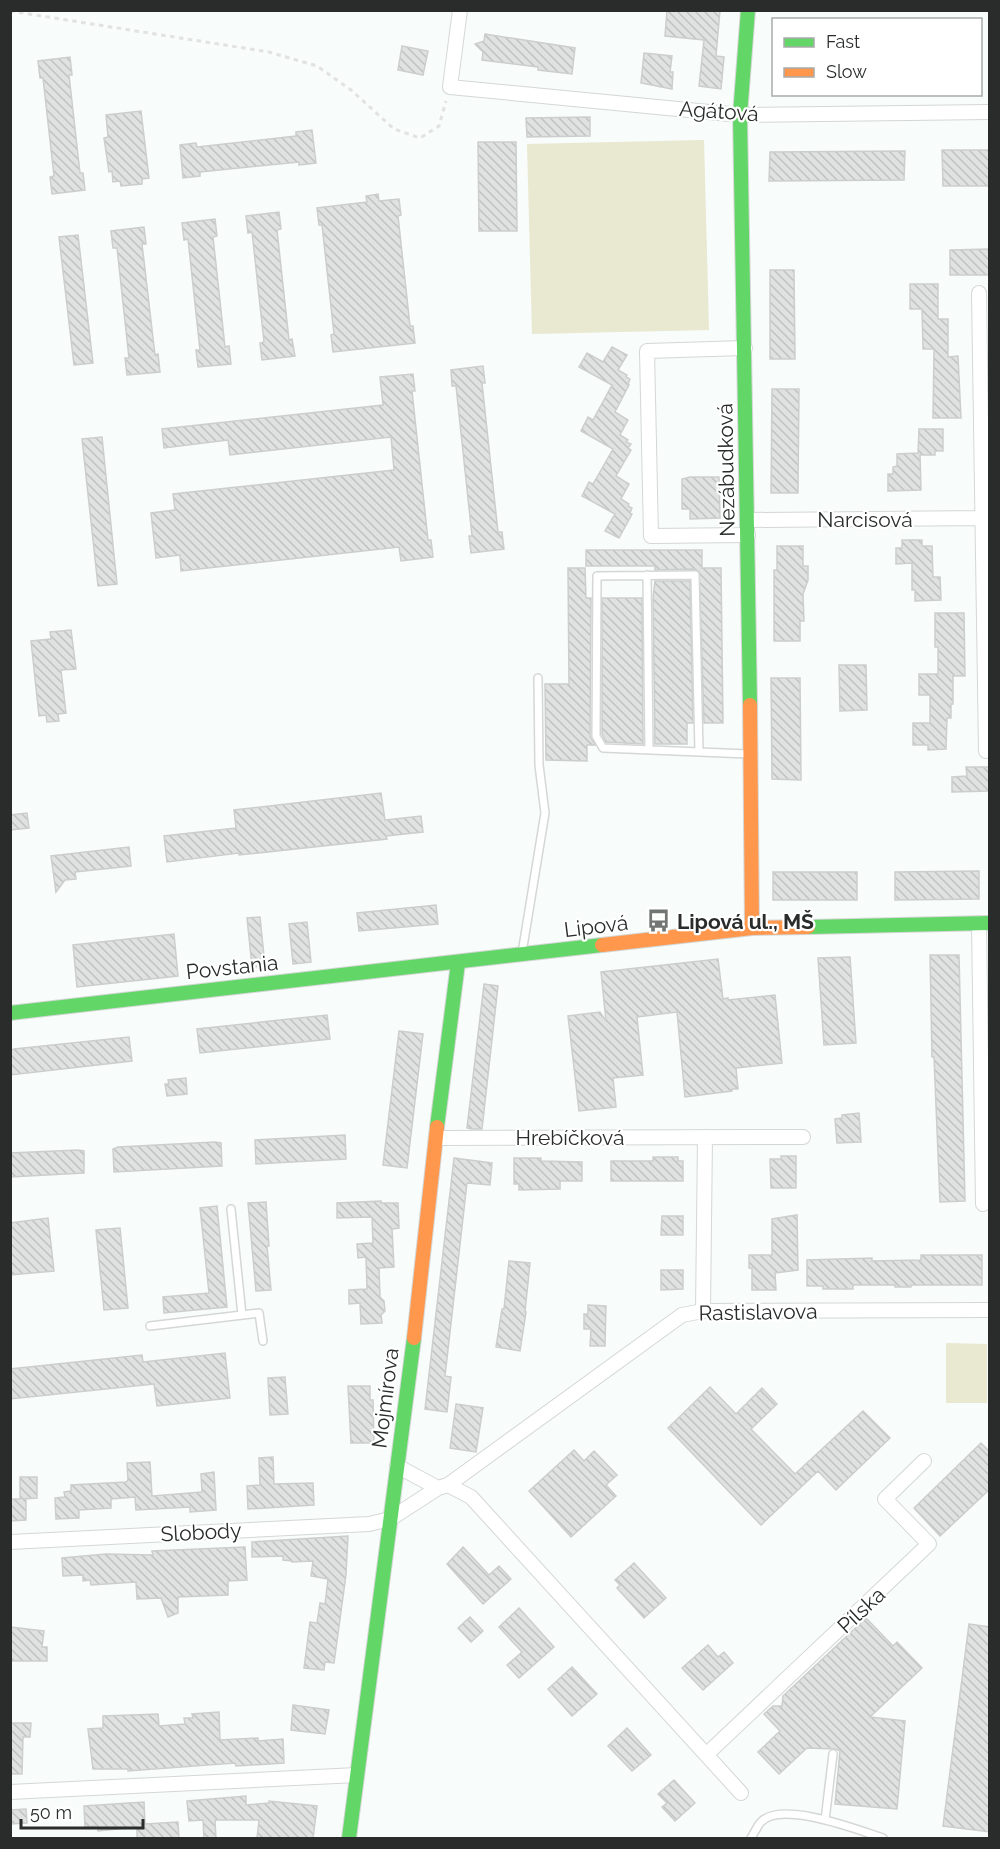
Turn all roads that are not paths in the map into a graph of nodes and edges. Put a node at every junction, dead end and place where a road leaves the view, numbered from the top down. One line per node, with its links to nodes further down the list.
1 (460, 10): 4 (street, Agátová)
2 (748, 10): 4 (street, Nezábudková)
3 (990, 112): 4 (street, Agátová)
4 (740, 115): 6 (street, Nezábudková)
5 (979, 293): 7 (street)
6 (745, 348): 8 (street, Nezábudková); 9 (street)
7 (982, 518): 8 (street, Narcisová); 13 (street)
8 (748, 520): 9 (street, Nezábudková)
9 (748, 535): 15 (street, Nezábudková)
10 (647, 575): 12 (lane); 12 (lane); 14 (lane)
11 (538, 678): 18 (lane)
12 (649, 750): 14 (lane)
13 (986, 751)
14 (699, 752): 15 (lane)
15 (750, 754): 17 (street, Nezábudková)
16 (984, 923): 17 (street, Lipová); 24 (street)
17 (752, 928): 18 (street, Lipová)
18 (522, 955): 19 (street, Lipová)
19 (459, 963): 20 (street, Povstania); 23 (street, Mojmírova)
20 (10, 1013)
21 (705, 1137): 22 (street, Hrebíčková); 23 (street, Hrebíčková); 27 (street)
22 (803, 1137)
23 (436, 1138): 32 (street, Mojmírova)
24 (983, 1204)
25 (231, 1209): 28 (lane)
26 (990, 1310): 27 (street, Rastislavova)
27 (703, 1311): 33 (street, Rastislavova)
28 (242, 1315): 29 (lane); 30 (lane)
29 (150, 1326)
30 (263, 1341)
31 (924, 1461): 36 (street, Pílska)
32 (398, 1467): 33 (street); 34 (street, Mojmírova)
33 (443, 1486): 34 (street, Rastislavova); 36 (street)
34 (390, 1519): 35 (street, Slobody); 38 (street, Mojmírova)
35 (10, 1542)
36 (706, 1754): 40 (street)
37 (833, 1754): 41 (lane)
38 (357, 1775): 39 (street); 42 (street, Mojmírova)
39 (10, 1792)
40 (741, 1793)
41 (825, 1820): 43 (lane); 44 (lane)
42 (349, 1839)
43 (752, 1839)
44 (883, 1839)

